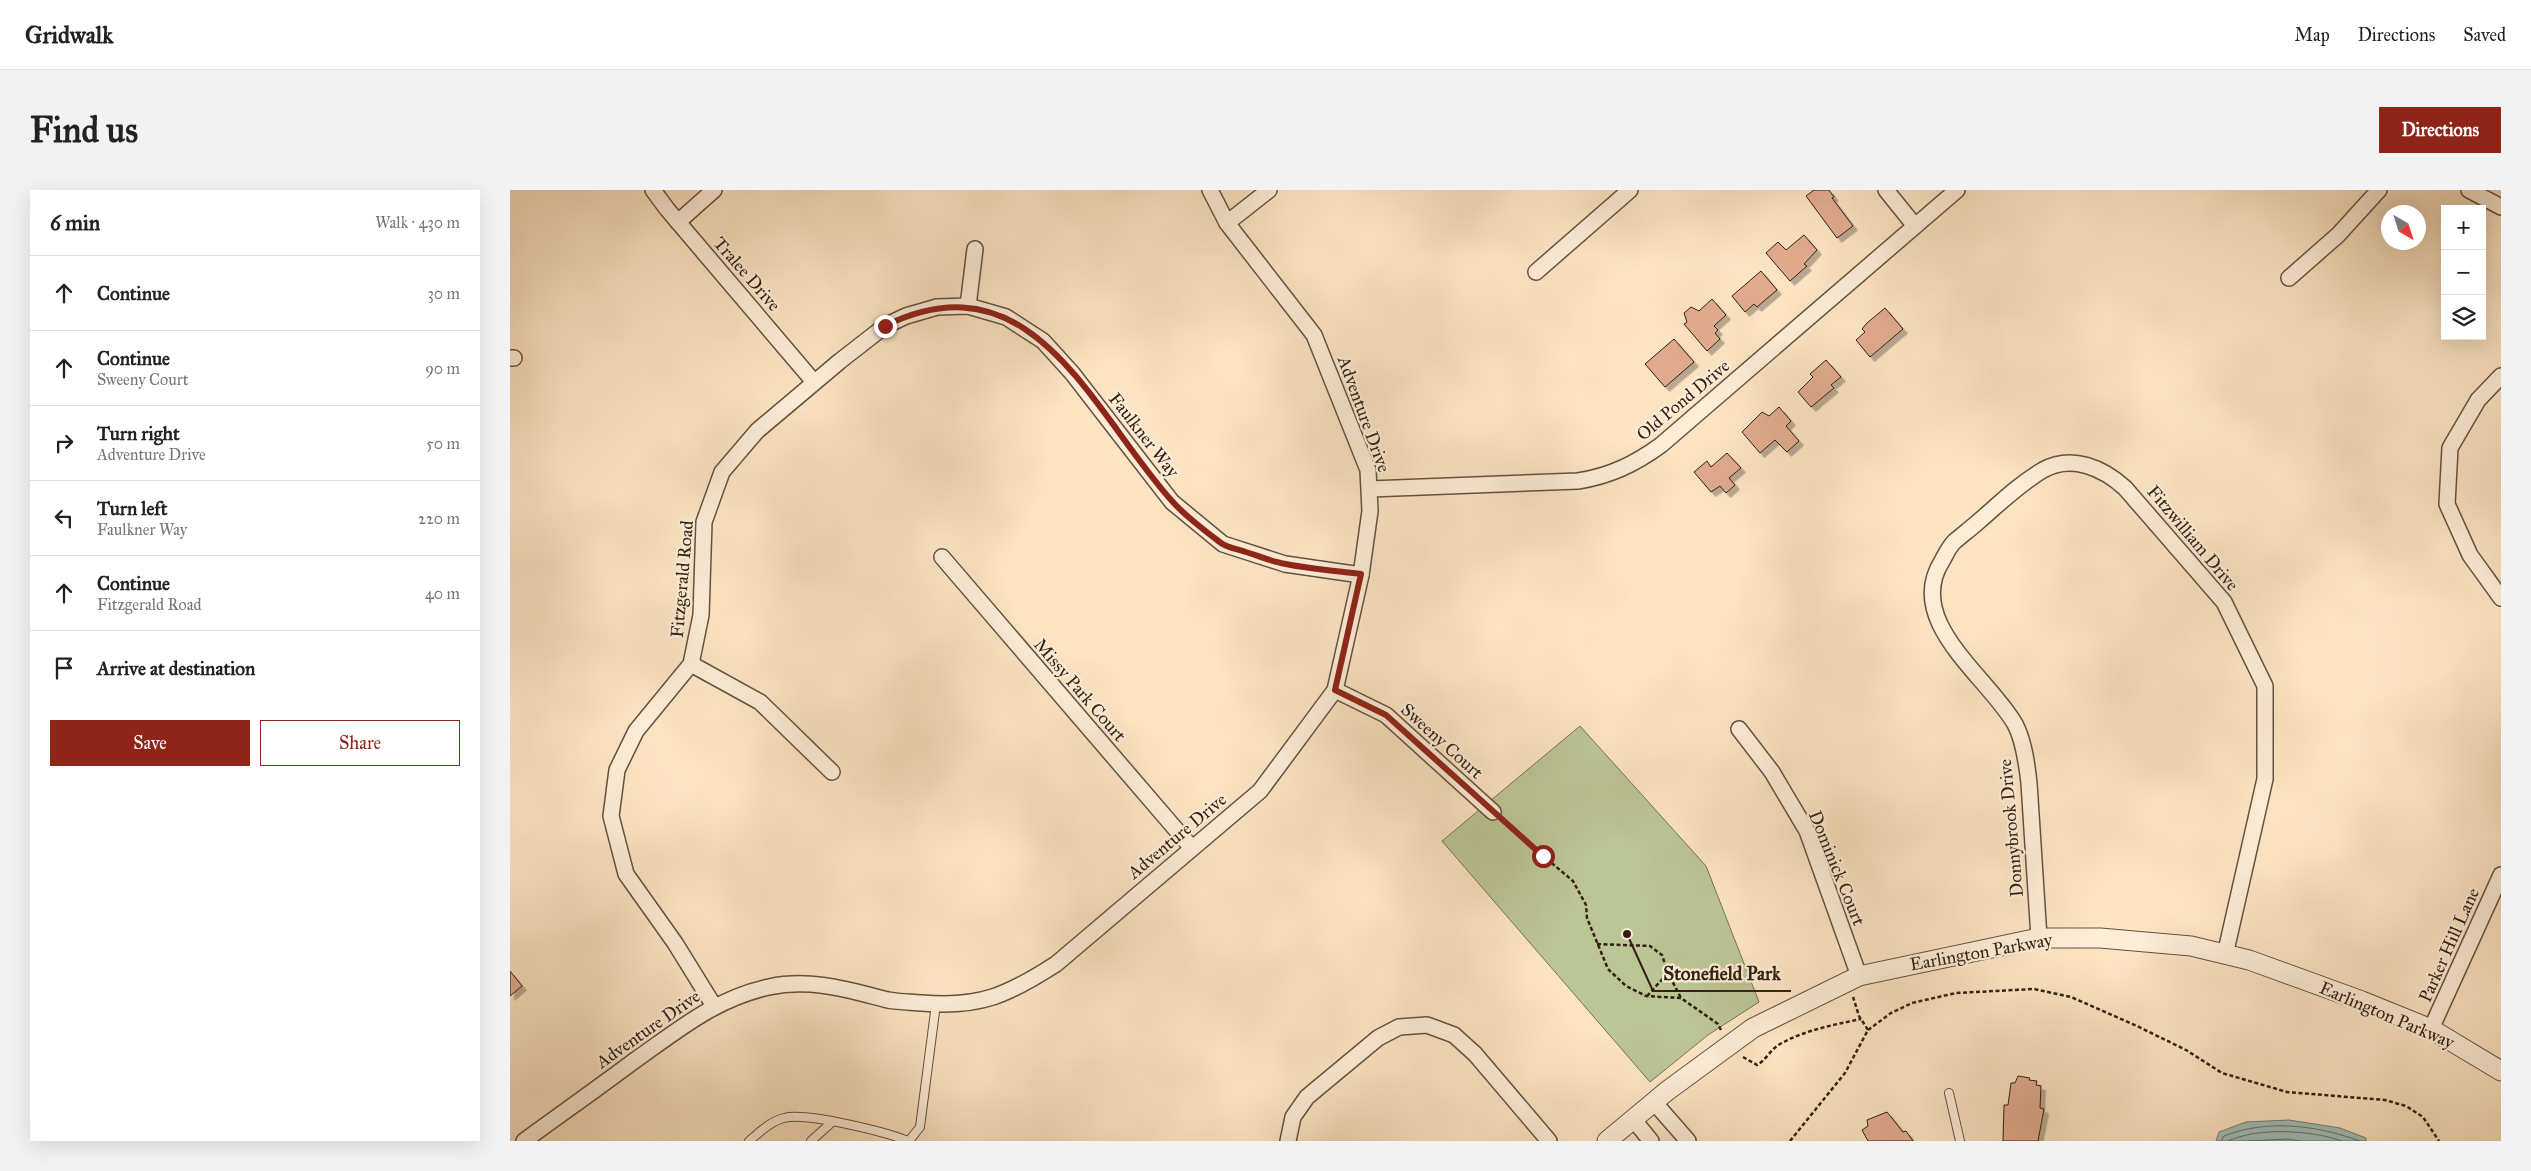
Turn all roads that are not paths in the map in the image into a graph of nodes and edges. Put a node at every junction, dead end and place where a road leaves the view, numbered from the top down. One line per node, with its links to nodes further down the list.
1 (653, 190): 11 (street, Tralee Drive)
2 (714, 190): 11 (street)
3 (1210, 190): 12 (street, Adventure Drive)
4 (1269, 190): 12 (street)
5 (1630, 190): 15 (street)
6 (1886, 190): 13 (street)
7 (1957, 190): 13 (street, Old Pond Drive)
8 (2380, 190): 16 (street)
9 (2469, 190): 10 (street)
10 (2501, 207)
11 (678, 222): 19 (street, Tralee Drive)
12 (1227, 223): 21 (street, Adventure Drive)
13 (1915, 226): 21 (street, Old Pond Drive)
14 (975, 249): 17 (street)
15 (1536, 272)
16 (2289, 278)
17 (968, 306): 19 (street, Fitzgerald Road); 23 (street, Faulkner Way)
18 (2501, 376): 24 (street)
19 (814, 382): 25 (street, Fitzgerald Road)
20 (2079, 463): 32 (street, Donnybrook Drive); 33 (street, Fitzwilliam Drive)
21 (1370, 489): 23 (street, Adventure Drive)
22 (942, 557): 30 (street, Missy Park Court)
23 (1361, 574): 26 (street, Adventure Drive)
24 (2501, 598)
25 (691, 664): 28 (street); 36 (street, Fitzgerald Road)
26 (1335, 690): 29 (street, Sweeny Court); 30 (street, Adventure Drive)
27 (1739, 728): 34 (street, Dominick Court)
28 (832, 772)
29 (1493, 812)
30 (1191, 847): 35 (street, Adventure Drive)
31 (2501, 875): 37 (street, Parker Hill Lane)
32 (2039, 938): 33 (street, Earlington Parkway); 34 (street, Earlington Parkway)
33 (2225, 954): 37 (street, Earlington Parkway)
34 (1853, 978): 40 (street, Earlington Parkway)
35 (936, 1004): 36 (street, Adventure Drive); 46 (lane)
36 (714, 1006): 43 (street, Adventure Drive)
37 (2431, 1029): 38 (street, Earlington Parkway)
38 (2501, 1071)
39 (1949, 1093): 52 (lane)
40 (1654, 1102): 41 (street, Earlington Parkway); 51 (street)
41 (1633, 1119): 49 (street, Earlington Parkway); 50 (street)
42 (831, 1123): 44 (lane); 45 (lane); 46 (lane)
43 (524, 1141)
44 (749, 1141)
45 (811, 1141)
46 (909, 1141)
47 (1288, 1141): 48 (street)
48 (1549, 1141)
49 (1607, 1141)
50 (1651, 1141)
51 (1688, 1141)
52 (1960, 1141)

